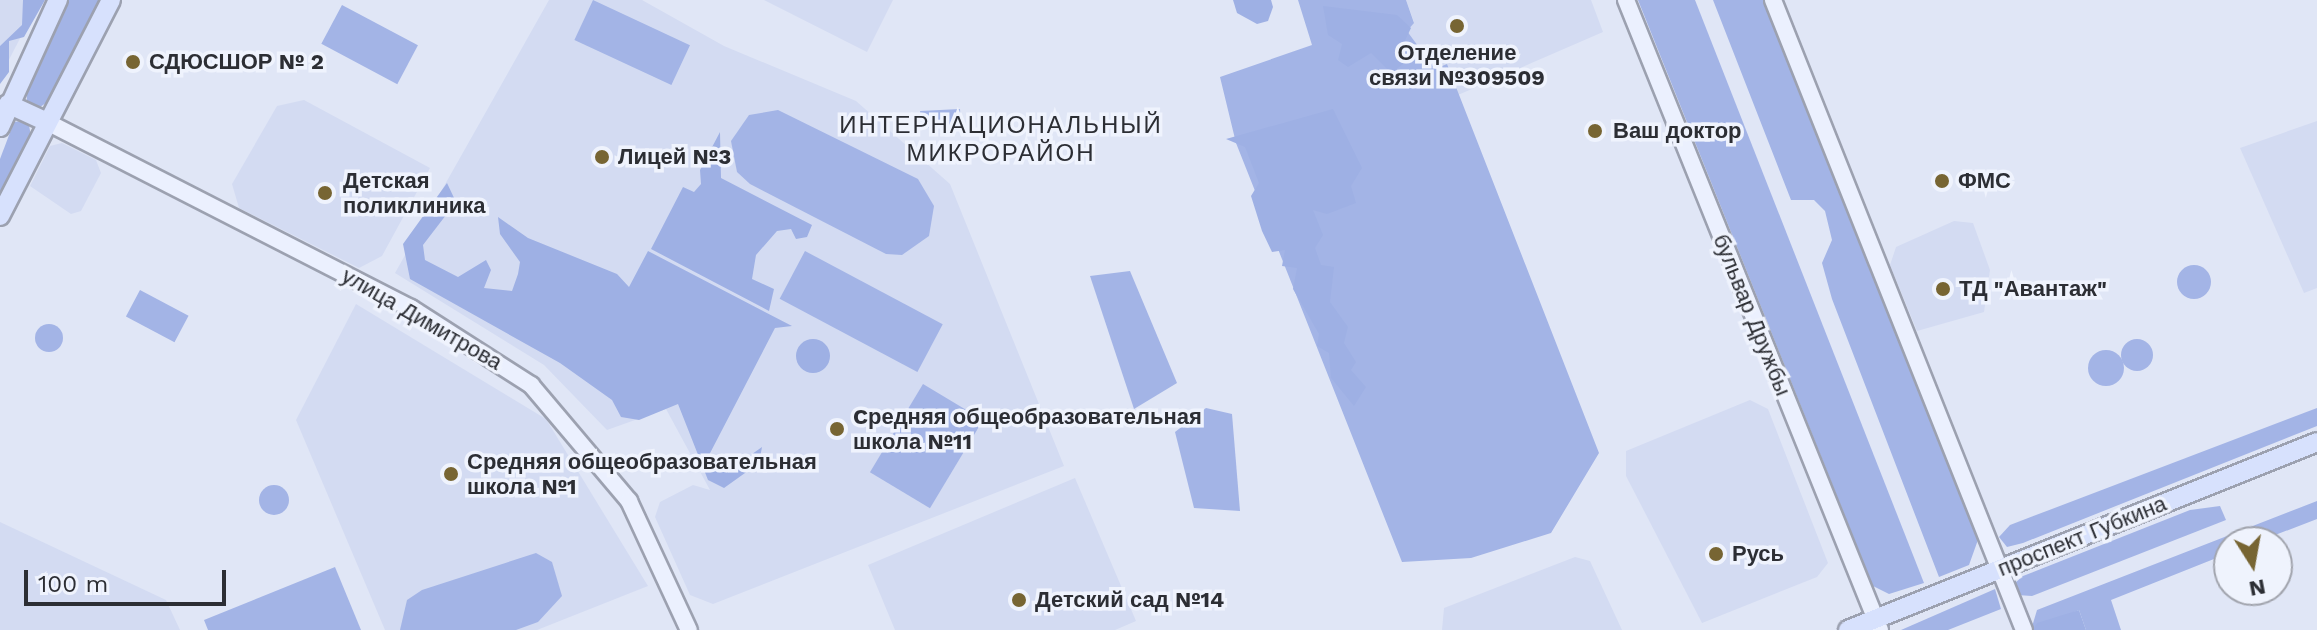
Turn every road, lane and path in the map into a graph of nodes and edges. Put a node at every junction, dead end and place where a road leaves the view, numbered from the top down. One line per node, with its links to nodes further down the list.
1 (58, 0): 5 (main road)
2 (111, 0): 6 (main road)
3 (1626, 0): 11 (main road, бульвар Дружбы)
4 (1773, 0): 10 (main road)
5 (8, 104): 6 (main road); 7 (main road)
6 (47, 122): 8 (main road); 12 (main road, улица Димитрова)
7 (0, 127)
8 (0, 216)
9 (2317, 442): 10 (main road, проспект Губкина)
10 (2001, 569): 11 (main road, проспект Губкина); 14 (main road)
11 (1877, 625): 13 (main road, проспект Губкина)
12 (689, 630)
13 (1848, 630)
14 (2024, 630)

